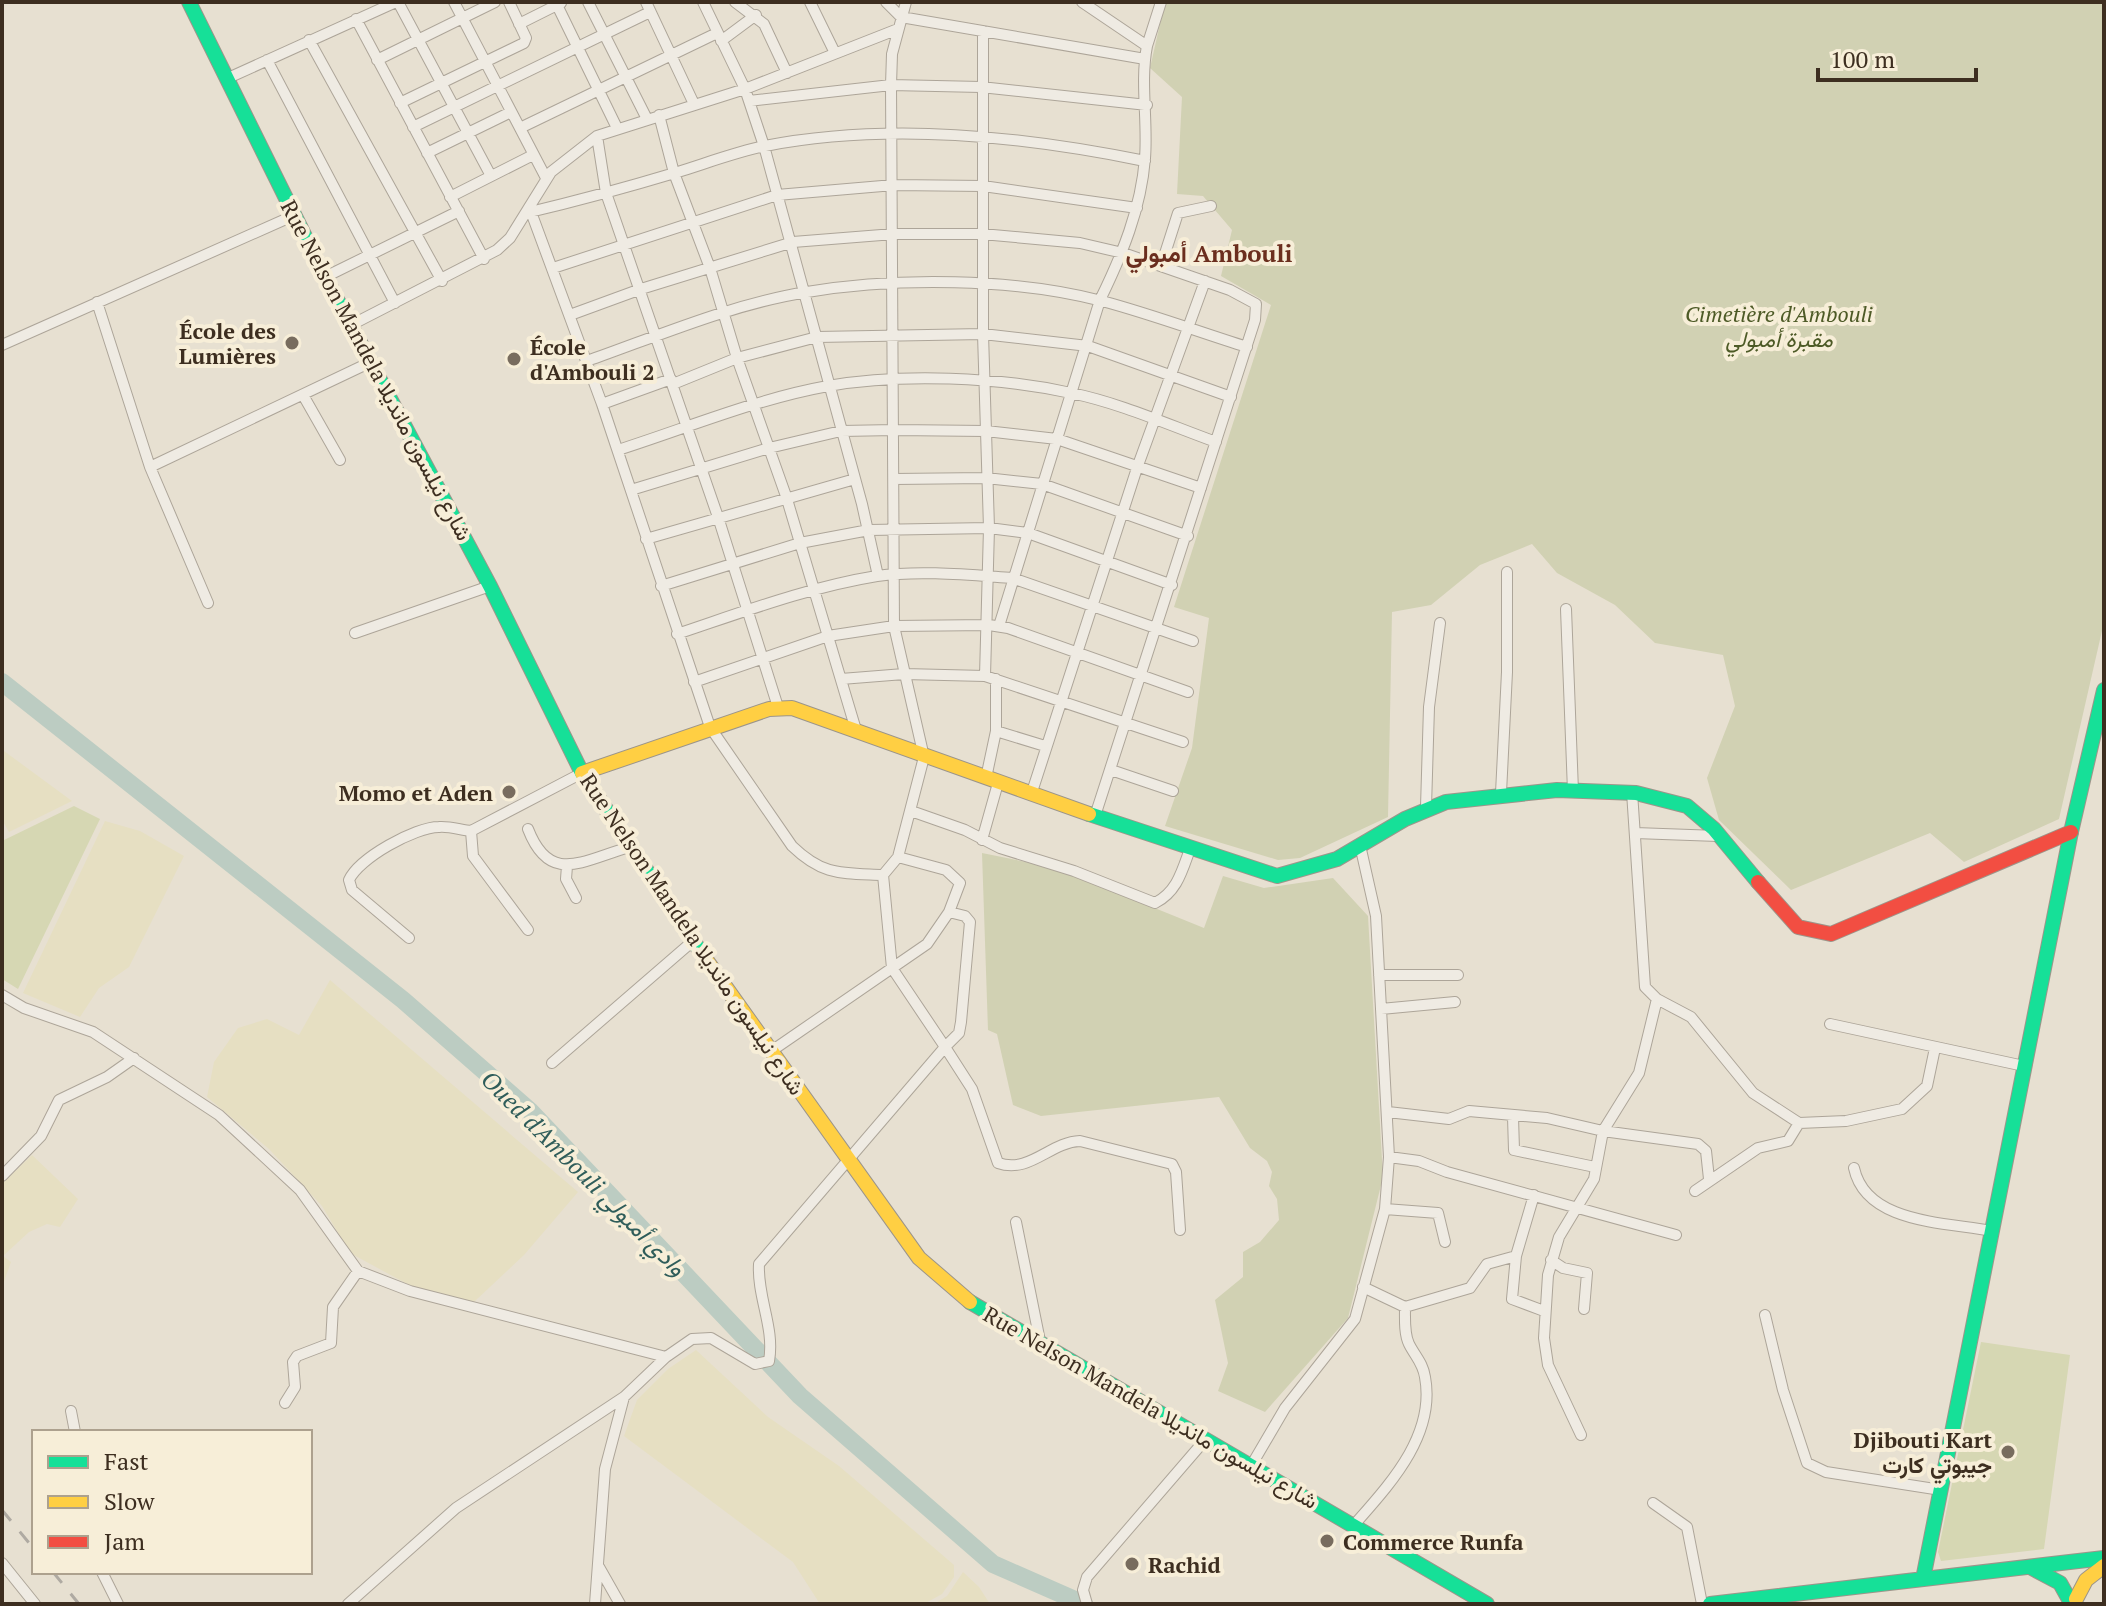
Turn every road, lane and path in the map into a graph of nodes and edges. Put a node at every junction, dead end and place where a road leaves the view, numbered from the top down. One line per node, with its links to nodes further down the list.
1 (189, 2): 37 (main road, Rue Nelson Mandela شارع نيلسون مانديلا)
2 (397, 2): 19 (street); 26 (street)
3 (454, 2): 18 (street)
4 (495, 2): 18 (street)
5 (509, 2): 20 (street)
6 (588, 2): 23 (street)
7 (703, 2): 24 (street)
8 (735, 2): 16 (street)
9 (810, 2): 29 (street)
10 (886, 2): 17 (street)
11 (906, 2): 17 (street)
12 (1082, 2): 27 (street)
13 (1161, 2): 27 (street)
14 (560, 3): 20 (street); 28 (street)
15 (648, 7): 23 (street); 30 (street)
16 (756, 15): 24 (street); 35 (street)
17 (901, 17): 21 (street); 22 (street)
18 (463, 18): 26 (street); 34 (street)
19 (356, 19): 25 (street); 33 (street)
20 (519, 24): 34 (street)
21 (898, 29): 29 (street); 39 (street)
22 (983, 31): 31 (street); 41 (street)
23 (604, 34): 28 (street); 36 (street)
24 (719, 37): 30 (street); 42 (street)
25 (309, 40): 32 (street); 77 (street)
26 (421, 40): 33 (street); 38 (street)
27 (1147, 46): 31 (street)
28 (575, 48): 40 (street); 43 (street)
29 (835, 53): 35 (street)
30 (671, 54): 36 (street); 46 (street)
31 (1145, 59): 47 (street)
32 (267, 60): 37 (street); 83 (street)
33 (377, 60): 45 (street)
34 (485, 62): 38 (street); 40 (street)
35 (787, 73): 42 (street)
36 (626, 76): 43 (street); 51 (street)
37 (226, 79): 75 (main road, Rue Nelson Mandela شارع نيلسون مانديلا)
38 (442, 83): 45 (street); 48 (street)
39 (891, 85): 41 (street); 44 (street); 56 (street)
40 (498, 87): 48 (street); 49 (street)
41 (981, 87): 47 (street); 58 (street)
42 (745, 89): 44 (street); 46 (street)
43 (596, 91): 53 (street); 54 (street)
44 (749, 101): 59 (street)
45 (400, 103): 52 (street)
46 (694, 104): 50 (street)
47 (1147, 105): 62 (street)
48 (454, 107): 52 (street); 55 (street)
49 (511, 112): 53 (street); 55 (street)
50 (659, 115): 51 (street); 63 (street)
51 (647, 119): 54 (street)
52 (413, 127): 60 (street)
53 (520, 128): 61 (street)
54 (617, 128): 57 (street)
55 (468, 133): 60 (street); 64 (street)
56 (892, 134): 58 (street); 59 (street); 66 (street)
57 (597, 136): 65 (street); 68 (street)
58 (983, 138): 62 (street); 67 (street)
59 (764, 146): 63 (street); 69 (street)
60 (427, 153): 70 (street)
61 (533, 155): 64 (street); 65 (street)
62 (1145, 161): 72 (street)
63 (674, 173): 68 (street); 76 (street)
64 (491, 176): 70 (street)
65 (546, 178): 74 (street)
66 (894, 185): 67 (street); 69 (street); 78 (street)
67 (983, 186): 72 (street); 79 (street)
68 (606, 193): 74 (street); 81 (street)
69 (777, 195): 76 (street); 80 (street)
70 (450, 197): 73 (street)
71 (1211, 206): 85 (street)
72 (1137, 208): 82 (street)
73 (459, 211): 77 (street); 84 (street)
74 (527, 213): 84 (street); 86 (street)
75 (295, 215): 88 (main road, Rue Nelson Mandela شارع نيلسون مانديلا); 96 (street)
76 (693, 221): 81 (street); 87 (street)
77 (416, 231): 83 (street); 89 (street)
78 (894, 234): 79 (street); 80 (street); 92 (street)
79 (982, 234): 82 (street); 91 (street)
80 (793, 242): 87 (street); 94 (street)
81 (626, 244): 86 (street); 93 (street)
82 (1123, 253): 85 (street); 95 (street)
83 (369, 256): 88 (street); 97 (street)
84 (484, 259): 89 (street)
85 (1161, 266): 90 (street)
86 (553, 268): 99 (street)
87 (710, 268): 93 (street); 98 (street)
88 (325, 277): 100 (main road, Rue Nelson Mandela شارع نيلسون مانديلا)
89 (442, 281): 97 (street)
90 (1205, 281): 101 (street); 108 (street)
91 (982, 282): 92 (street); 95 (street); 103 (street)
92 (893, 285): 94 (street); 102 (street)
93 (641, 289): 99 (street); 104 (street)
94 (804, 292): 98 (street); 105 (street)
95 (1100, 300): 101 (street); 107 (street)
96 (97, 302): 106 (street); 132 (street)
97 (395, 303): 100 (street)
98 (723, 314): 104 (street); 109 (street)
99 (570, 315): 111 (street)
100 (353, 324): 110 (main road, Rue Nelson Mandela شارع نيلسون مانديلا)
101 (1188, 328): 108 (street); 112 (street)
102 (894, 334): 103 (street); 105 (street); 113 (street)
103 (983, 334): 107 (street); 114 (street)
104 (657, 336): 111 (street); 115 (street)
105 (817, 337): 109 (street); 116 (street)
106 (2, 345)
107 (1088, 346): 112 (street); 117 (street)
108 (1247, 347): 119 (street)
109 (737, 358): 115 (street); 121 (street)
110 (373, 361): 118 (street); 159 (main road, Rue Nelson Mandela شارع نيلسون مانديلا)
111 (587, 361): 120 (street)
112 (1172, 376): 119 (street); 122 (street)
113 (895, 381): 114 (street); 116 (street); 124 (street)
114 (985, 381): 117 (street); 126 (street)
115 (672, 382): 120 (street); 123 (street)
116 (829, 386): 121 (street); 125 (street)
117 (1072, 393): 122 (street); 127 (street)
118 (303, 395): 131 (street); 132 (street)
119 (1231, 397): 128 (street)
120 (602, 404): 130 (street)
121 (753, 404): 123 (street); 129 (street)
122 (1155, 420): 128 (street); 133 (street)
123 (687, 428): 130 (street); 134 (street)
124 (895, 430): 125 (street); 126 (street); 137 (street)
125 (841, 431): 129 (street); 136 (street)
126 (986, 431): 127 (street); 135 (street)
127 (1057, 439): 133 (street); 138 (street)
128 (1216, 442): 139 (street)
129 (769, 448): 134 (street); 141 (street)
130 (618, 450): 140 (street)
131 (340, 460)
132 (150, 467): 162 (street)
133 (1137, 468): 139 (street); 142 (street)
134 (701, 470): 140 (street); 143 (street)
135 (986, 478): 137 (street); 138 (street); 145 (street)
136 (855, 479): 141 (street); 146 (street)
137 (894, 479): 144 (street)
138 (1042, 484): 142 (street); 147 (street)
139 (1201, 488): 148 (street)
140 (631, 490): 149 (street)
141 (786, 496): 143 (street); 150 (street)
142 (1124, 515): 148 (street); 151 (street)
143 (718, 517): 149 (street); 152 (street)
144 (896, 528): 145 (street); 146 (street); 154 (street)
145 (989, 528): 147 (street); 156 (street)
146 (869, 530): 150 (street); 155 (street)
147 (1028, 533): 151 (street); 157 (street)
148 (1188, 536): 158 (street)
149 (646, 539): 160 (street)
150 (800, 543): 152 (street); 161 (street)
151 (1109, 561): 158 (street); 163 (street)
152 (733, 565): 160 (street); 165 (street)
153 (1507, 572): 198 (street)
154 (894, 575): 155 (street); 156 (street); 168 (street)
155 (878, 576): 161 (street)
156 (988, 576): 157 (street); 167 (street)
157 (1012, 578): 163 (street); 167 (street)
158 (1172, 585): 169 (street)
159 (490, 586): 170 (street); 193 (main road, Rue Nelson Mandela شارع نيلسون مانديلا)
160 (661, 586): 171 (street)
161 (814, 589): 165 (street); 172 (street)
162 (208, 603)
163 (1094, 607): 169 (street); 174 (street)
164 (1566, 609): 196 (street)
165 (748, 611): 171 (street); 175 (street)
166 (1440, 623): 200 (street)
167 (994, 625): 168 (street); 174 (street); 178 (street)
168 (894, 626): 172 (street); 176 (street)
169 (1157, 630): 173 (street); 177 (street)
170 (355, 633)
171 (677, 634): 180 (street)
172 (828, 636): 175 (street); 179 (street)
173 (1193, 641)
174 (1078, 655): 177 (street); 183 (street)
175 (764, 658): 180 (street); 184 (street)
176 (904, 674): 178 (street); 179 (street); 191 (street)
177 (1143, 675): 182 (street); 185 (street)
178 (991, 677): 183 (street); 188 (street)
179 (841, 679): 187 (street)
180 (694, 682): 186 (street)
181 (2104, 690): 205 (main road)
182 (1188, 692)
183 (1062, 698): 185 (street); 190 (street)
184 (778, 707): 186 (main road); 187 (main road)
185 (1127, 722): 189 (street); 192 (street)
186 (710, 727): 193 (main road); 214 (street)
187 (856, 730): 191 (main road)
188 (996, 731): 190 (street); 194 (street)
189 (1183, 742)
190 (1045, 746): 199 (street)
191 (924, 757): 194 (main road); 201 (street)
192 (1111, 770): 195 (street); 202 (street)
193 (582, 773): 204 (street); 210 (main road, Rue Nelson Mandela شارع نيلسون مانديلا)
194 (992, 780): 199 (main road); 208 (street)
195 (1173, 791)
196 (1573, 791): 197 (main road); 198 (main road)
197 (1632, 792): 206 (street); 207 (main road)
198 (1501, 793): 200 (main road)
199 (1031, 795): 202 (main road)
200 (1426, 807): 209 (main road)
201 (911, 811): 208 (street); 212 (street)
202 (1095, 816): 211 (main road)
203 (528, 829): 213 (street)
204 (471, 831): 217 (street); 218 (street)
205 (2071, 832): 207 (main road); 233 (main road)
206 (1635, 833): 207 (street); 224 (street)
207 (1718, 836)
208 (982, 840): 211 (street)
209 (1360, 845): 211 (main road); 221 (street)
210 (630, 847): 213 (street); 219 (main road, Rue Nelson Mandela شارع نيلسون مانديلا)
211 (1190, 849)
212 (898, 857): 214 (street); 216 (street)
213 (567, 866): 215 (street)
214 (883, 875): 220 (street)
215 (576, 898)
216 (949, 912): 220 (street); 228 (street)
217 (528, 930)
218 (409, 938)
219 (693, 941): 230 (main road, Rue Nelson Mandela شارع نيلسون مانديلا); 232 (street)
220 (892, 968): 228 (street); 230 (street)
221 (1379, 975): 222 (street); 226 (street)
222 (1458, 975)
223 (2, 995): 231 (street)
224 (1657, 999): 236 (street); 237 (street)
225 (1455, 1002): 226 (street)
226 (1381, 1009): 234 (street)
227 (1830, 1024): 229 (street)
228 (945, 1047): 239 (street); 249 (street)
229 (1935, 1048): 233 (street); 236 (street)
230 (770, 1052): 239 (main road, Rue Nelson Mandela شارع نيلسون مانديلا)
231 (134, 1058): 242 (street); 255 (street)
232 (552, 1063)
233 (2024, 1066): 250 (main road)
234 (1388, 1112): 235 (street); 238 (street)
235 (1513, 1117): 237 (street); 240 (street)
236 (1799, 1123): 243 (street)
237 (1603, 1131): 240 (street); 243 (street)
238 (1389, 1157): 245 (street); 246 (street)
239 (847, 1158): 261 (main road, Rue Nelson Mandela شارع نيلسون مانديلا); 262 (street)
240 (1595, 1167): 247 (street)
241 (1854, 1168): 250 (street)
242 (2, 1176)
243 (1709, 1179): 244 (street)
244 (1695, 1191)
245 (1534, 1195): 247 (street); 253 (street)
246 (1385, 1209): 252 (street); 256 (street)
247 (1575, 1209): 251 (street); 254 (street)
248 (1016, 1222): 261 (street)
249 (1180, 1230)
250 (1992, 1231): 270 (main road)
251 (1676, 1235)
252 (1445, 1242)
253 (1516, 1256): 257 (street); 259 (street)
254 (1551, 1260): 258 (street); 259 (street)
255 (358, 1271): 262 (street); 264 (street)
256 (1363, 1287): 257 (street); 269 (street)
257 (1405, 1307): 272 (street)
258 (1584, 1309)
259 (1544, 1311): 267 (street)
260 (1765, 1315): 270 (street)
261 (1041, 1346): 268 (main road, Rue Nelson Mandela شارع نيلسون مانديلا)
262 (666, 1357): 263 (street)
263 (624, 1397): 277 (street); 285 (street)
264 (285, 1403)
265 (71, 1411): 266 (street)
266 (75, 1430)
267 (1581, 1435)
268 (1205, 1440): 269 (main road, Rue Nelson Mandela شارع نيلسون مانديلا); 288 (street)
269 (1251, 1466): 272 (main road, Rue Nelson Mandela شارع نيلسون مانديلا)
270 (1941, 1490): 281 (main road)
271 (1653, 1503): 290 (street)
272 (1354, 1525): 289 (main road, Rue Nelson Mandela شارع نيلسون مانديلا)
273 (2104, 1558): 274 (main road)
274 (2081, 1561): 276 (main road); 282 (main road)
275 (2, 1563): 283 (street)
276 (2054, 1564): 279 (main road); 282 (main road)
277 (598, 1565): 286 (street); 287 (street)
278 (2104, 1566): 282 (main road)
279 (2030, 1567): 281 (main road); 282 (main road)
280 (103, 1574): 284 (street)
281 (1923, 1579): 291 (main road)
282 (2073, 1602)
283 (35, 1604)
284 (118, 1604)
285 (348, 1604)
286 (595, 1604)
287 (620, 1604)
288 (1087, 1604)
289 (1487, 1604)
290 (1702, 1604)
291 (1710, 1604)

